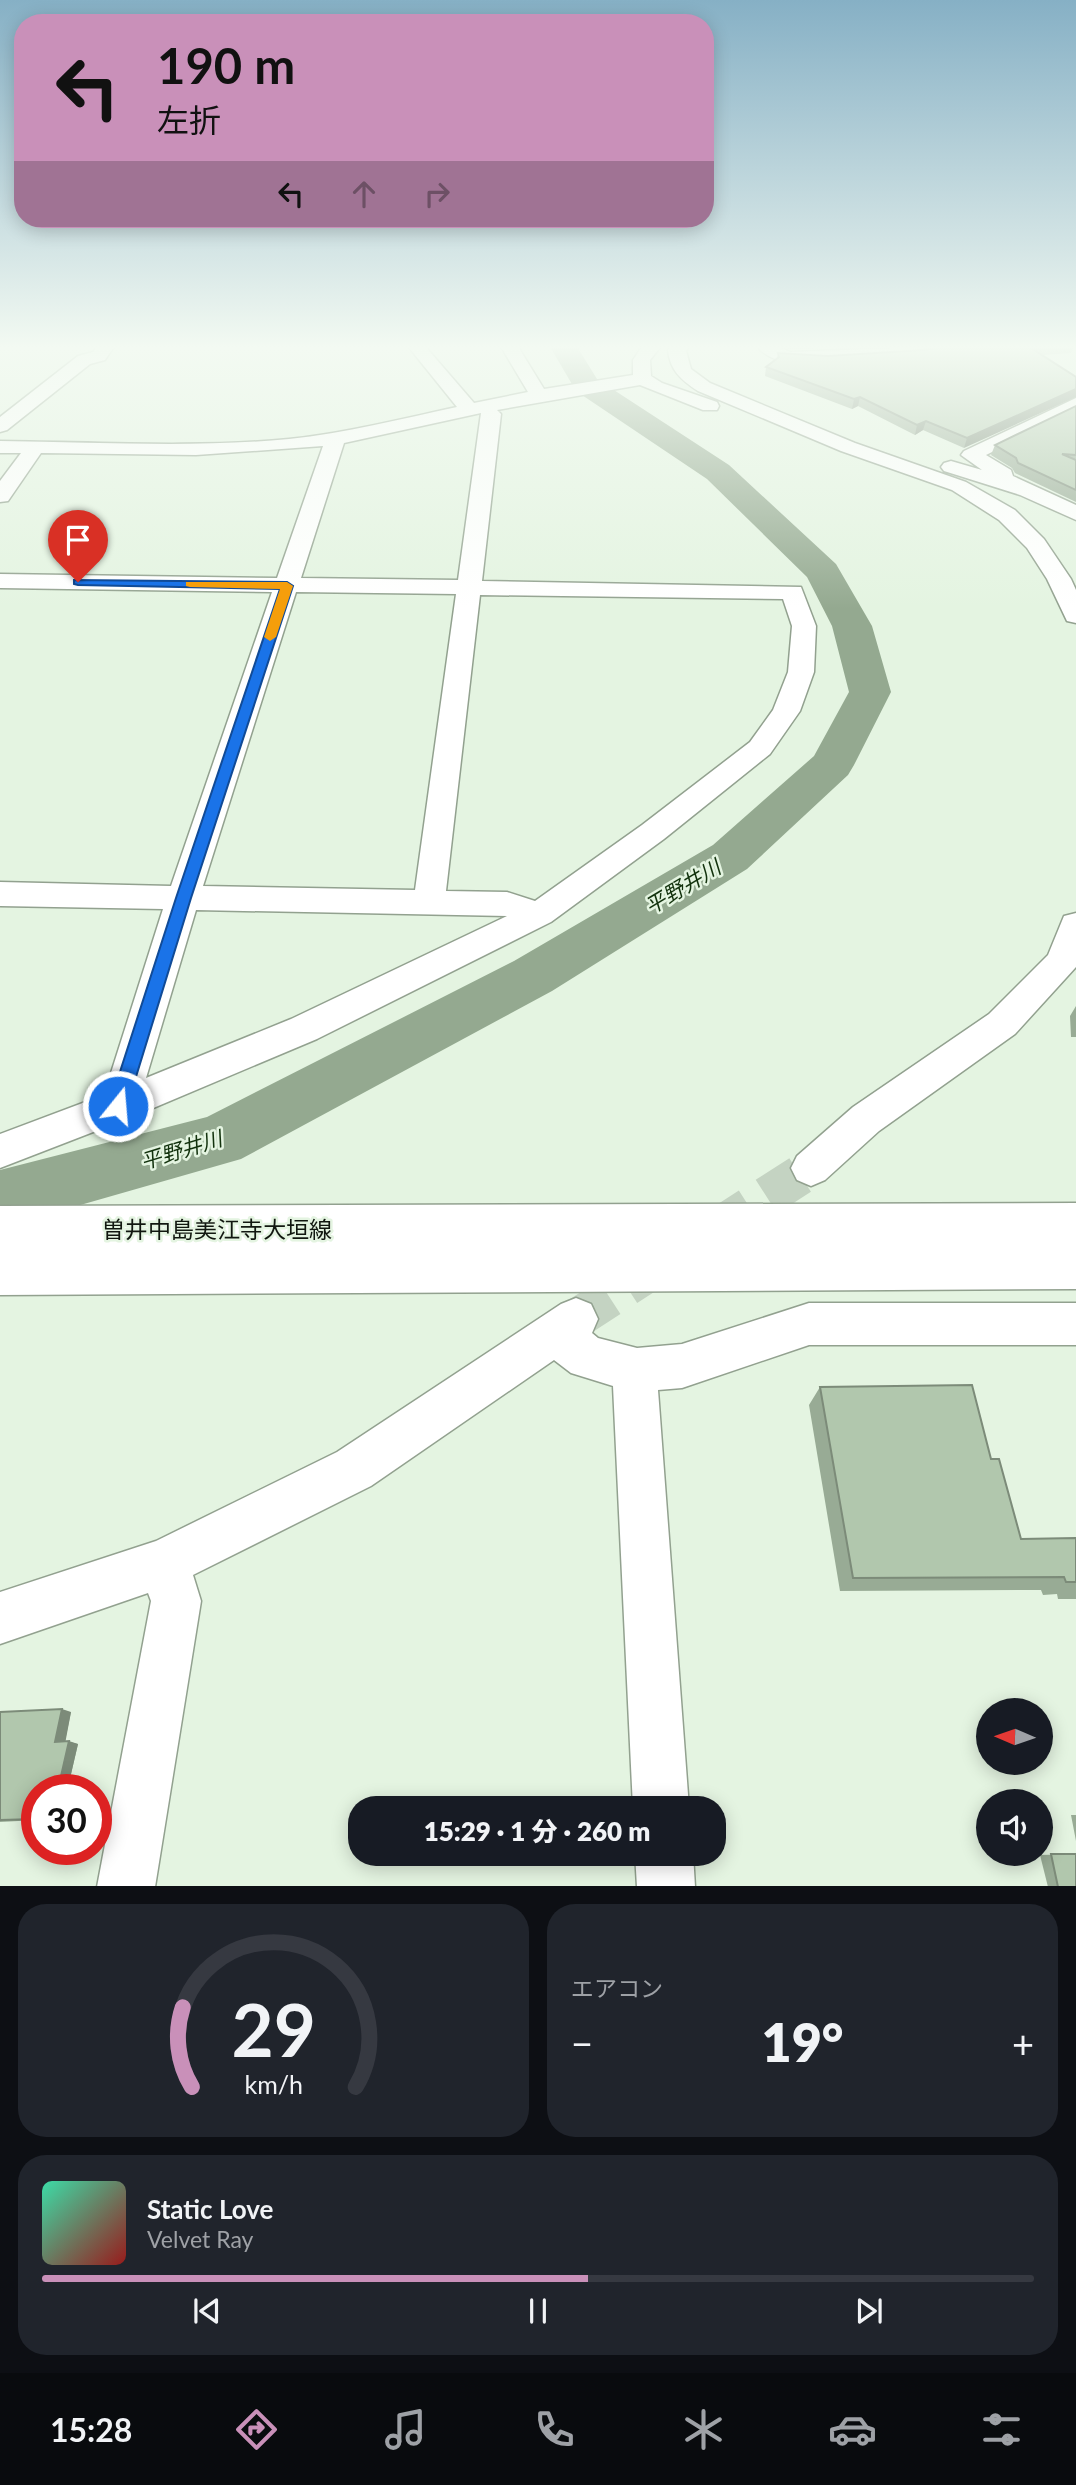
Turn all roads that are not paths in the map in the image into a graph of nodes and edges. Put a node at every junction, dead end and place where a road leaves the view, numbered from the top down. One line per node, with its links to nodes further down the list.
1 (362, 433): 6 (street)
2 (488, 433): 15 (street)
3 (835, 433): 16 (street)
4 (842, 433): 10 (street)
5 (1016, 433): 10 (street)
6 (335, 439): 8 (street); 14 (street)
7 (0, 447): 8 (street)
8 (36, 447): 11 (street)
9 (937, 456): 10 (street)
10 (1026, 490): 12 (street)
11 (0, 496)
12 (1076, 513)
13 (0, 581): 14 (street)
14 (287, 586): 15 (street); 18 (street)
15 (468, 588): 19 (street); 20 (street)
16 (1076, 616)
17 (0, 894): 18 (street)
18 (183, 898): 19 (street); 22 (street)
19 (429, 902): 20 (street)
20 (540, 915): 22 (street)
21 (1076, 925): 24 (street)
22 (118, 1106): 23 (street)
23 (0, 1151)
24 (811, 1168)
25 (1076, 1225): 27 (main road)
26 (0, 1228): 27 (main road, 曽井中島美江寺大垣線)
27 (426, 1250): 28 (main road); 29 (main road, 曽井中島美江寺大垣線)
28 (1076, 1266)
29 (0, 1272)
30 (1076, 1324): 31 (street)
31 (638, 1370): 32 (street); 34 (street)
32 (164, 1563): 33 (street); 36 (street)
33 (0, 1618)
34 (660, 1796)
35 (665, 1866): 37 (street)
36 (126, 1886)
37 (666, 1886)

